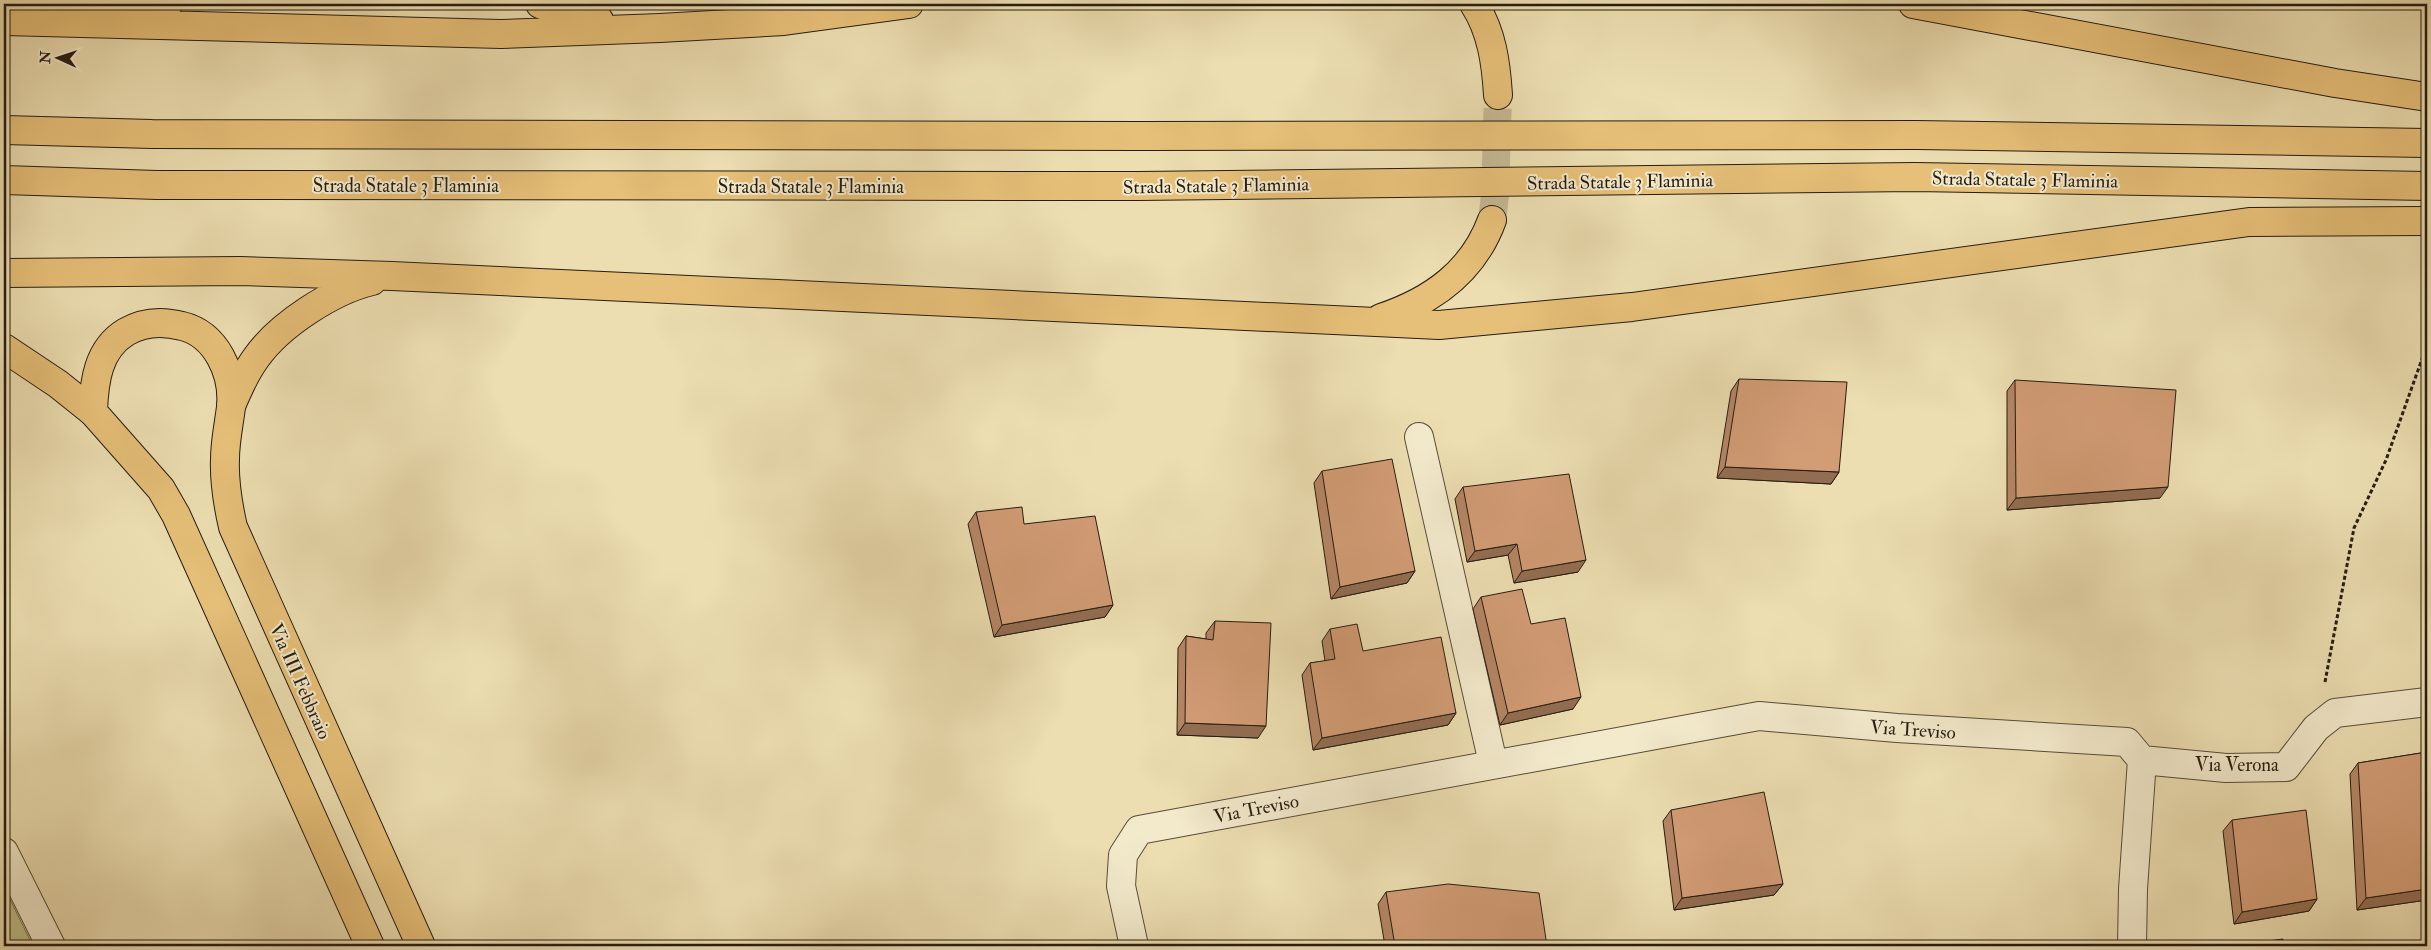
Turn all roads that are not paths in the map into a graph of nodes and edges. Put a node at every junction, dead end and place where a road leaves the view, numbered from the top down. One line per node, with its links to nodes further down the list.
1 (168, 4): 7 (main road)
2 (540, 4): 8 (main road)
3 (909, 4): 8 (main road)
4 (1474, 4): 9 (main road)
5 (1913, 4): 10 (main road)
6 (4, 20): 7 (main road)
7 (86, 24): 8 (main road)
8 (660, 28)
9 (1498, 96)
10 (2427, 97)
11 (4, 130): 12 (main road)
12 (2427, 143)
13 (4, 180): 14 (main road, Strada Statale 3 Flaminia)
14 (2427, 186)
15 (1492, 220): 19 (main road)
16 (2427, 222): 19 (main road)
17 (4, 273): 18 (main road)
18 (392, 276): 19 (main road); 21 (main road)
19 (1373, 320)
20 (4, 348): 22 (main road)
21 (231, 406): 22 (main road); 30 (main road, Via III Febbraio)
22 (93, 412): 29 (main road)
23 (1419, 437): 26 (street)
24 (2427, 702): 25 (street, Via Verona)
25 (2142, 760): 26 (street, Via Treviso); 32 (street)
26 (1493, 763): 31 (street, Via Treviso)
27 (4, 852): 28 (street)
28 (51, 946)
29 (370, 946)
30 (421, 946)
31 (1134, 946)
32 (2132, 946)

